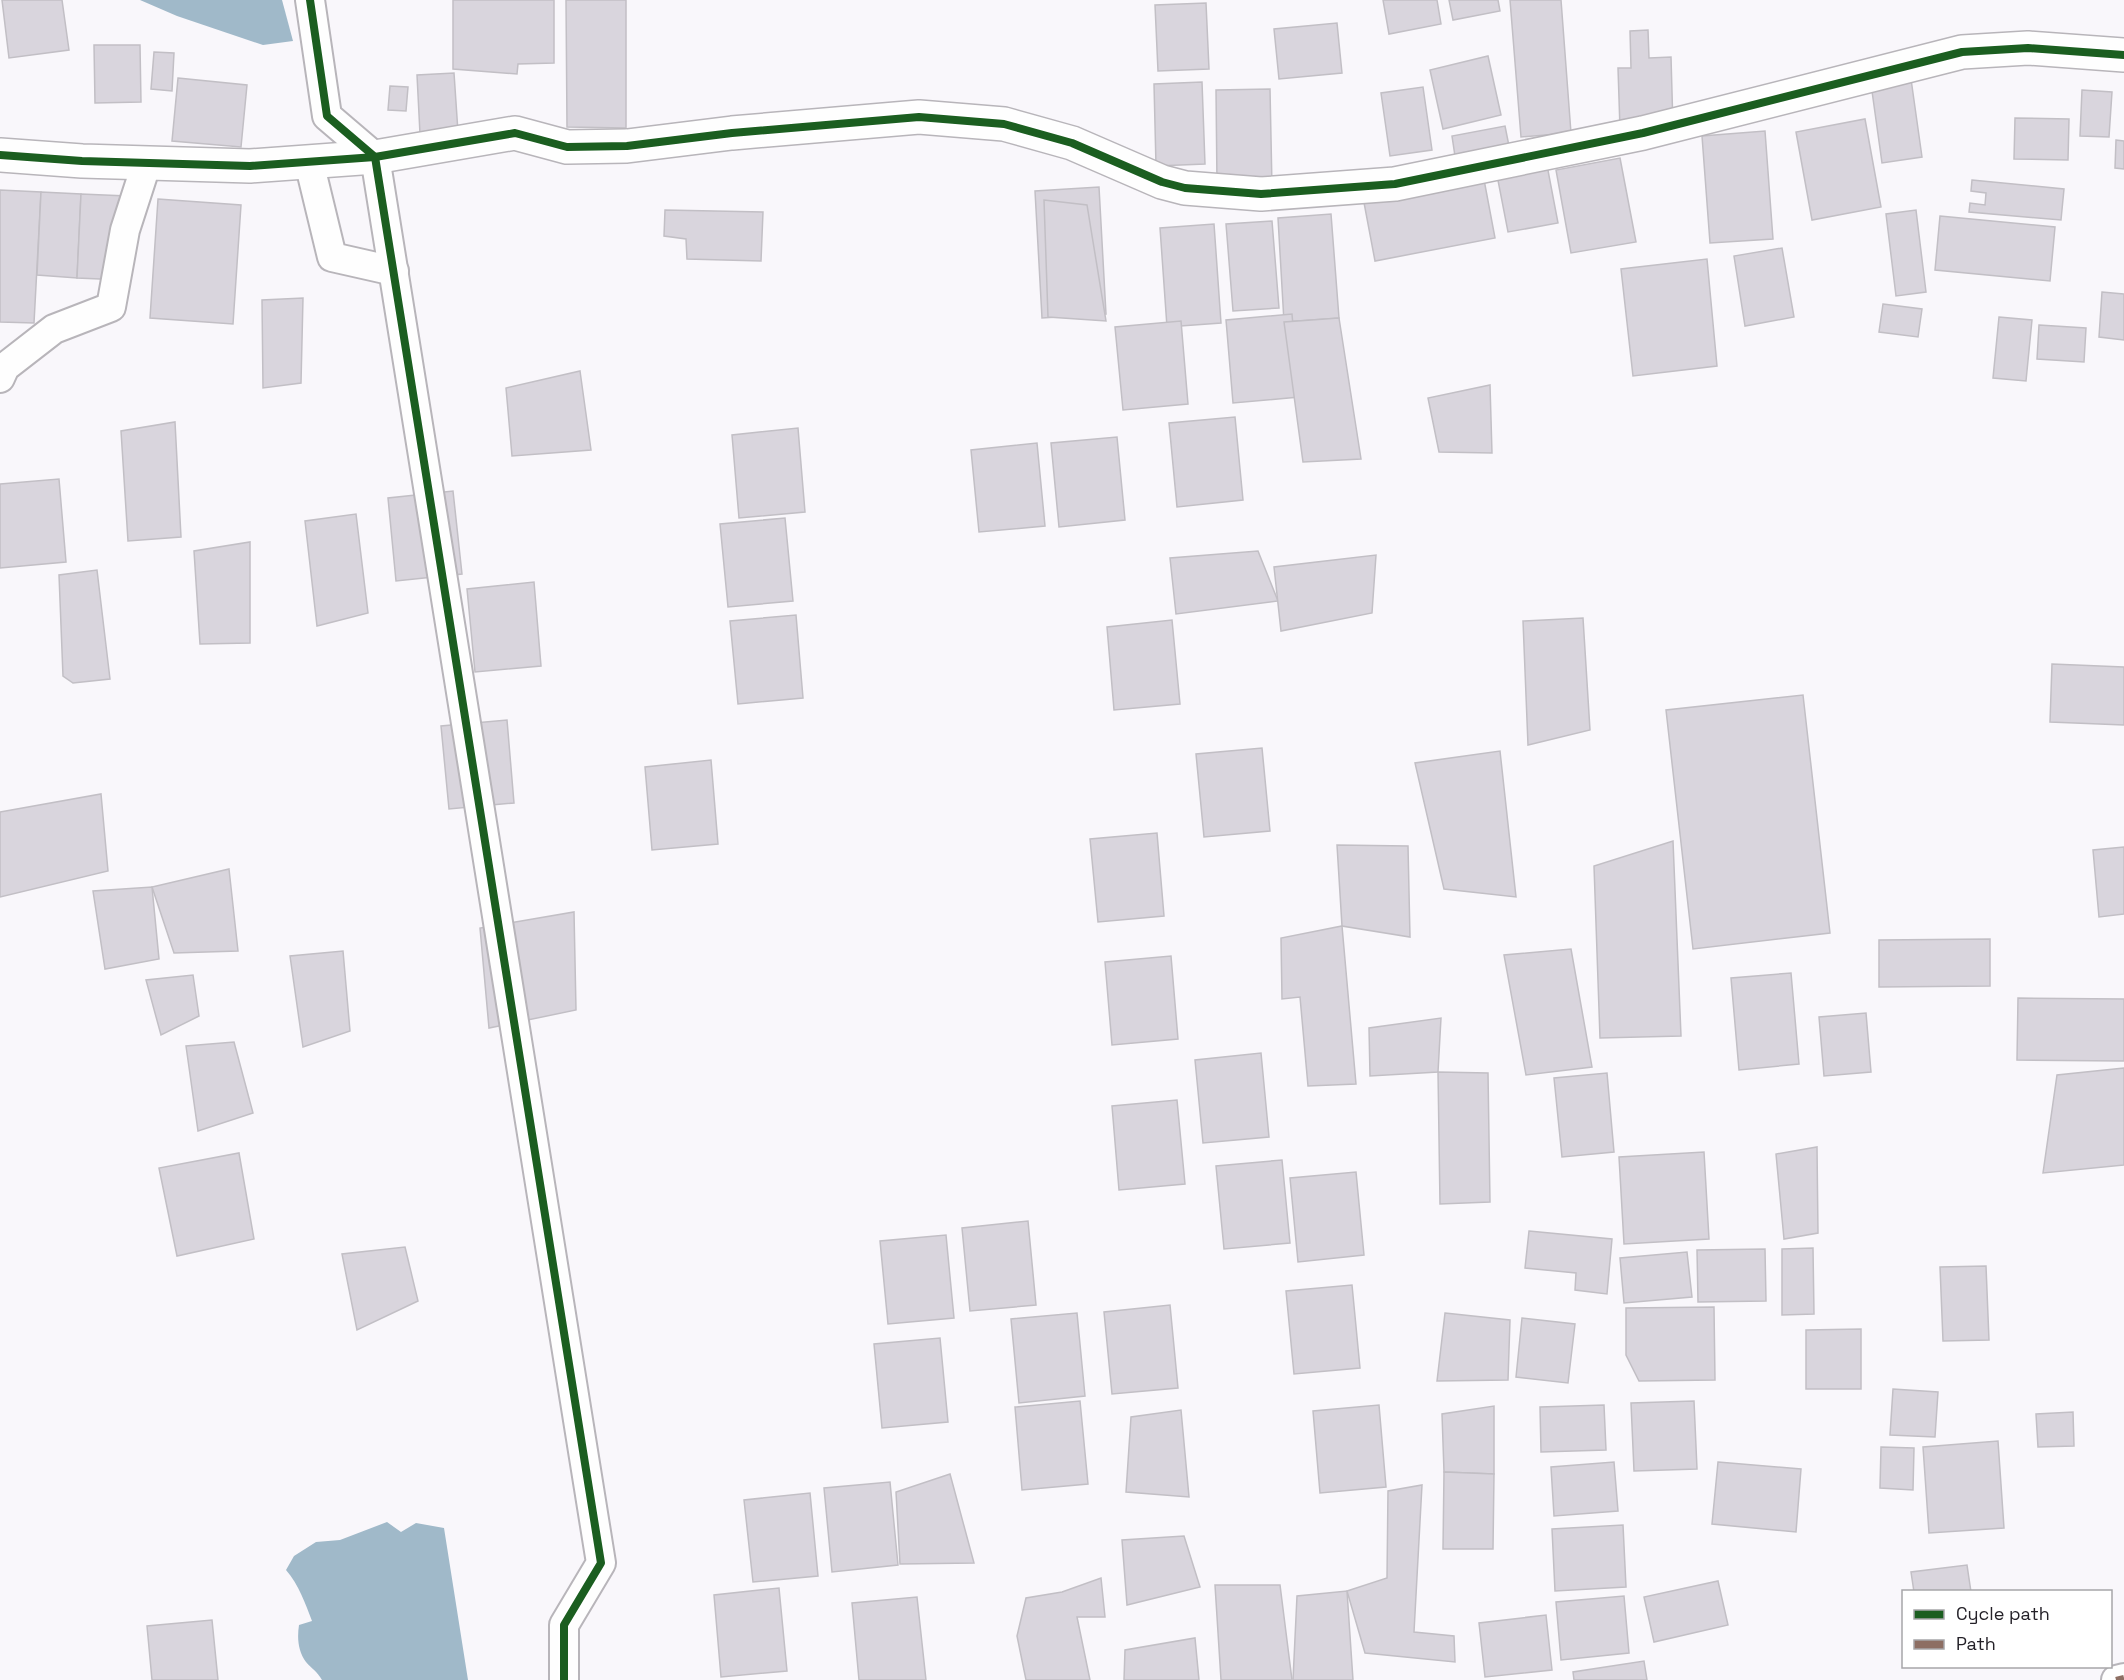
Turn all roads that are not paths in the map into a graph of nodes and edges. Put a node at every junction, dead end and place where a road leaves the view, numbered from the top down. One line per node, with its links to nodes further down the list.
1 (310, 0): 4 (street)
2 (2124, 54): 4 (street)
3 (0, 155): 5 (street)
4 (375, 157): 6 (street); 7 (street)
5 (147, 162): 6 (street); 8 (street)
6 (309, 162): 7 (street)
7 (394, 272): 10 (street)
8 (0, 378)
9 (2124, 1678): 11 (street)
10 (564, 1680)
11 (2116, 1680)

